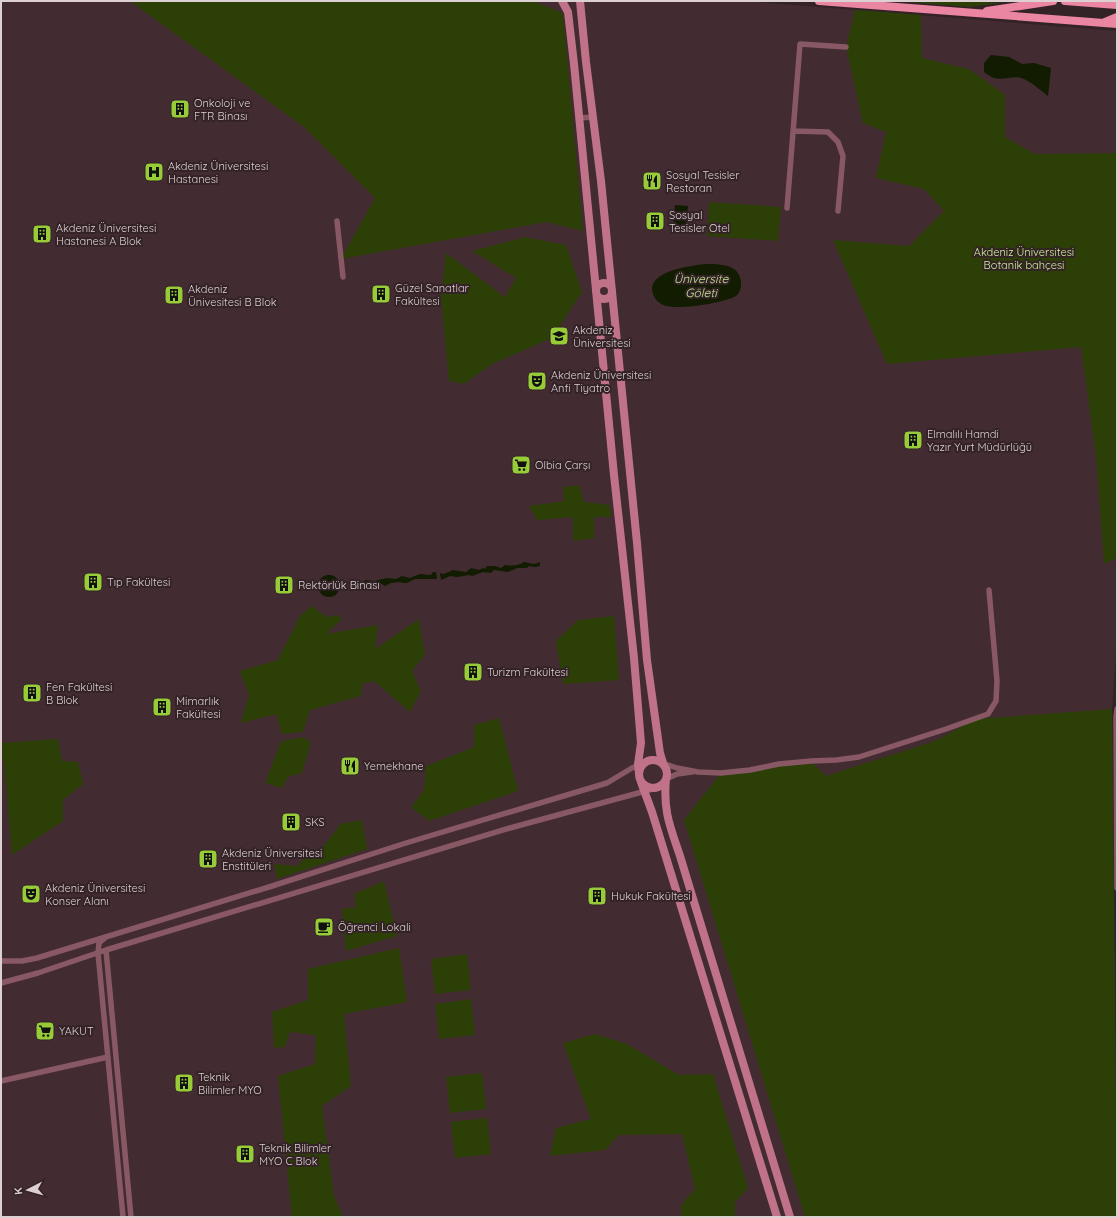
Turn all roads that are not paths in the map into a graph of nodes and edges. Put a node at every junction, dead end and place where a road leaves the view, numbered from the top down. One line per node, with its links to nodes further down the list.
1 (562, 1): 13 (street)
2 (819, 1): 7 (main road)
3 (1053, 1): 7 (main road)
4 (1065, 1): 6 (main road)
5 (581, 3): 12 (street)
6 (1117, 5)
7 (972, 13): 9 (main road)
8 (1117, 17): 9 (main road)
9 (1104, 23): 10 (main road)
10 (1117, 24)
11 (846, 47): 14 (street)
12 (592, 117): 13 (street); 19 (street)
13 (579, 118): 20 (street)
14 (793, 131): 15 (street); 16 (street)
15 (787, 208)
16 (838, 211)
17 (337, 221): 18 (street)
18 (343, 277)
19 (611, 290): 20 (street); 23 (street)
20 (596, 292): 24 (street)
21 (989, 590): 25 (street)
22 (1117, 709): 28 (street)
23 (662, 764): 24 (street); 25 (street); 26 (street)
24 (638, 769): 27 (street); 29 (street)
25 (698, 772): 26 (street)
26 (666, 779): 27 (street); 39 (street)
27 (643, 786): 30 (street); 38 (street)
28 (1117, 888)
29 (123, 931): 31 (street); 32 (street)
30 (106, 950): 31 (street); 37 (street)
31 (98, 953): 33 (street); 34 (street)
32 (1, 961)
33 (1, 983)
34 (108, 1056): 35 (street); 36 (street)
35 (1, 1081)
36 (123, 1217)
37 (131, 1217)
38 (777, 1217)
39 (790, 1217)

